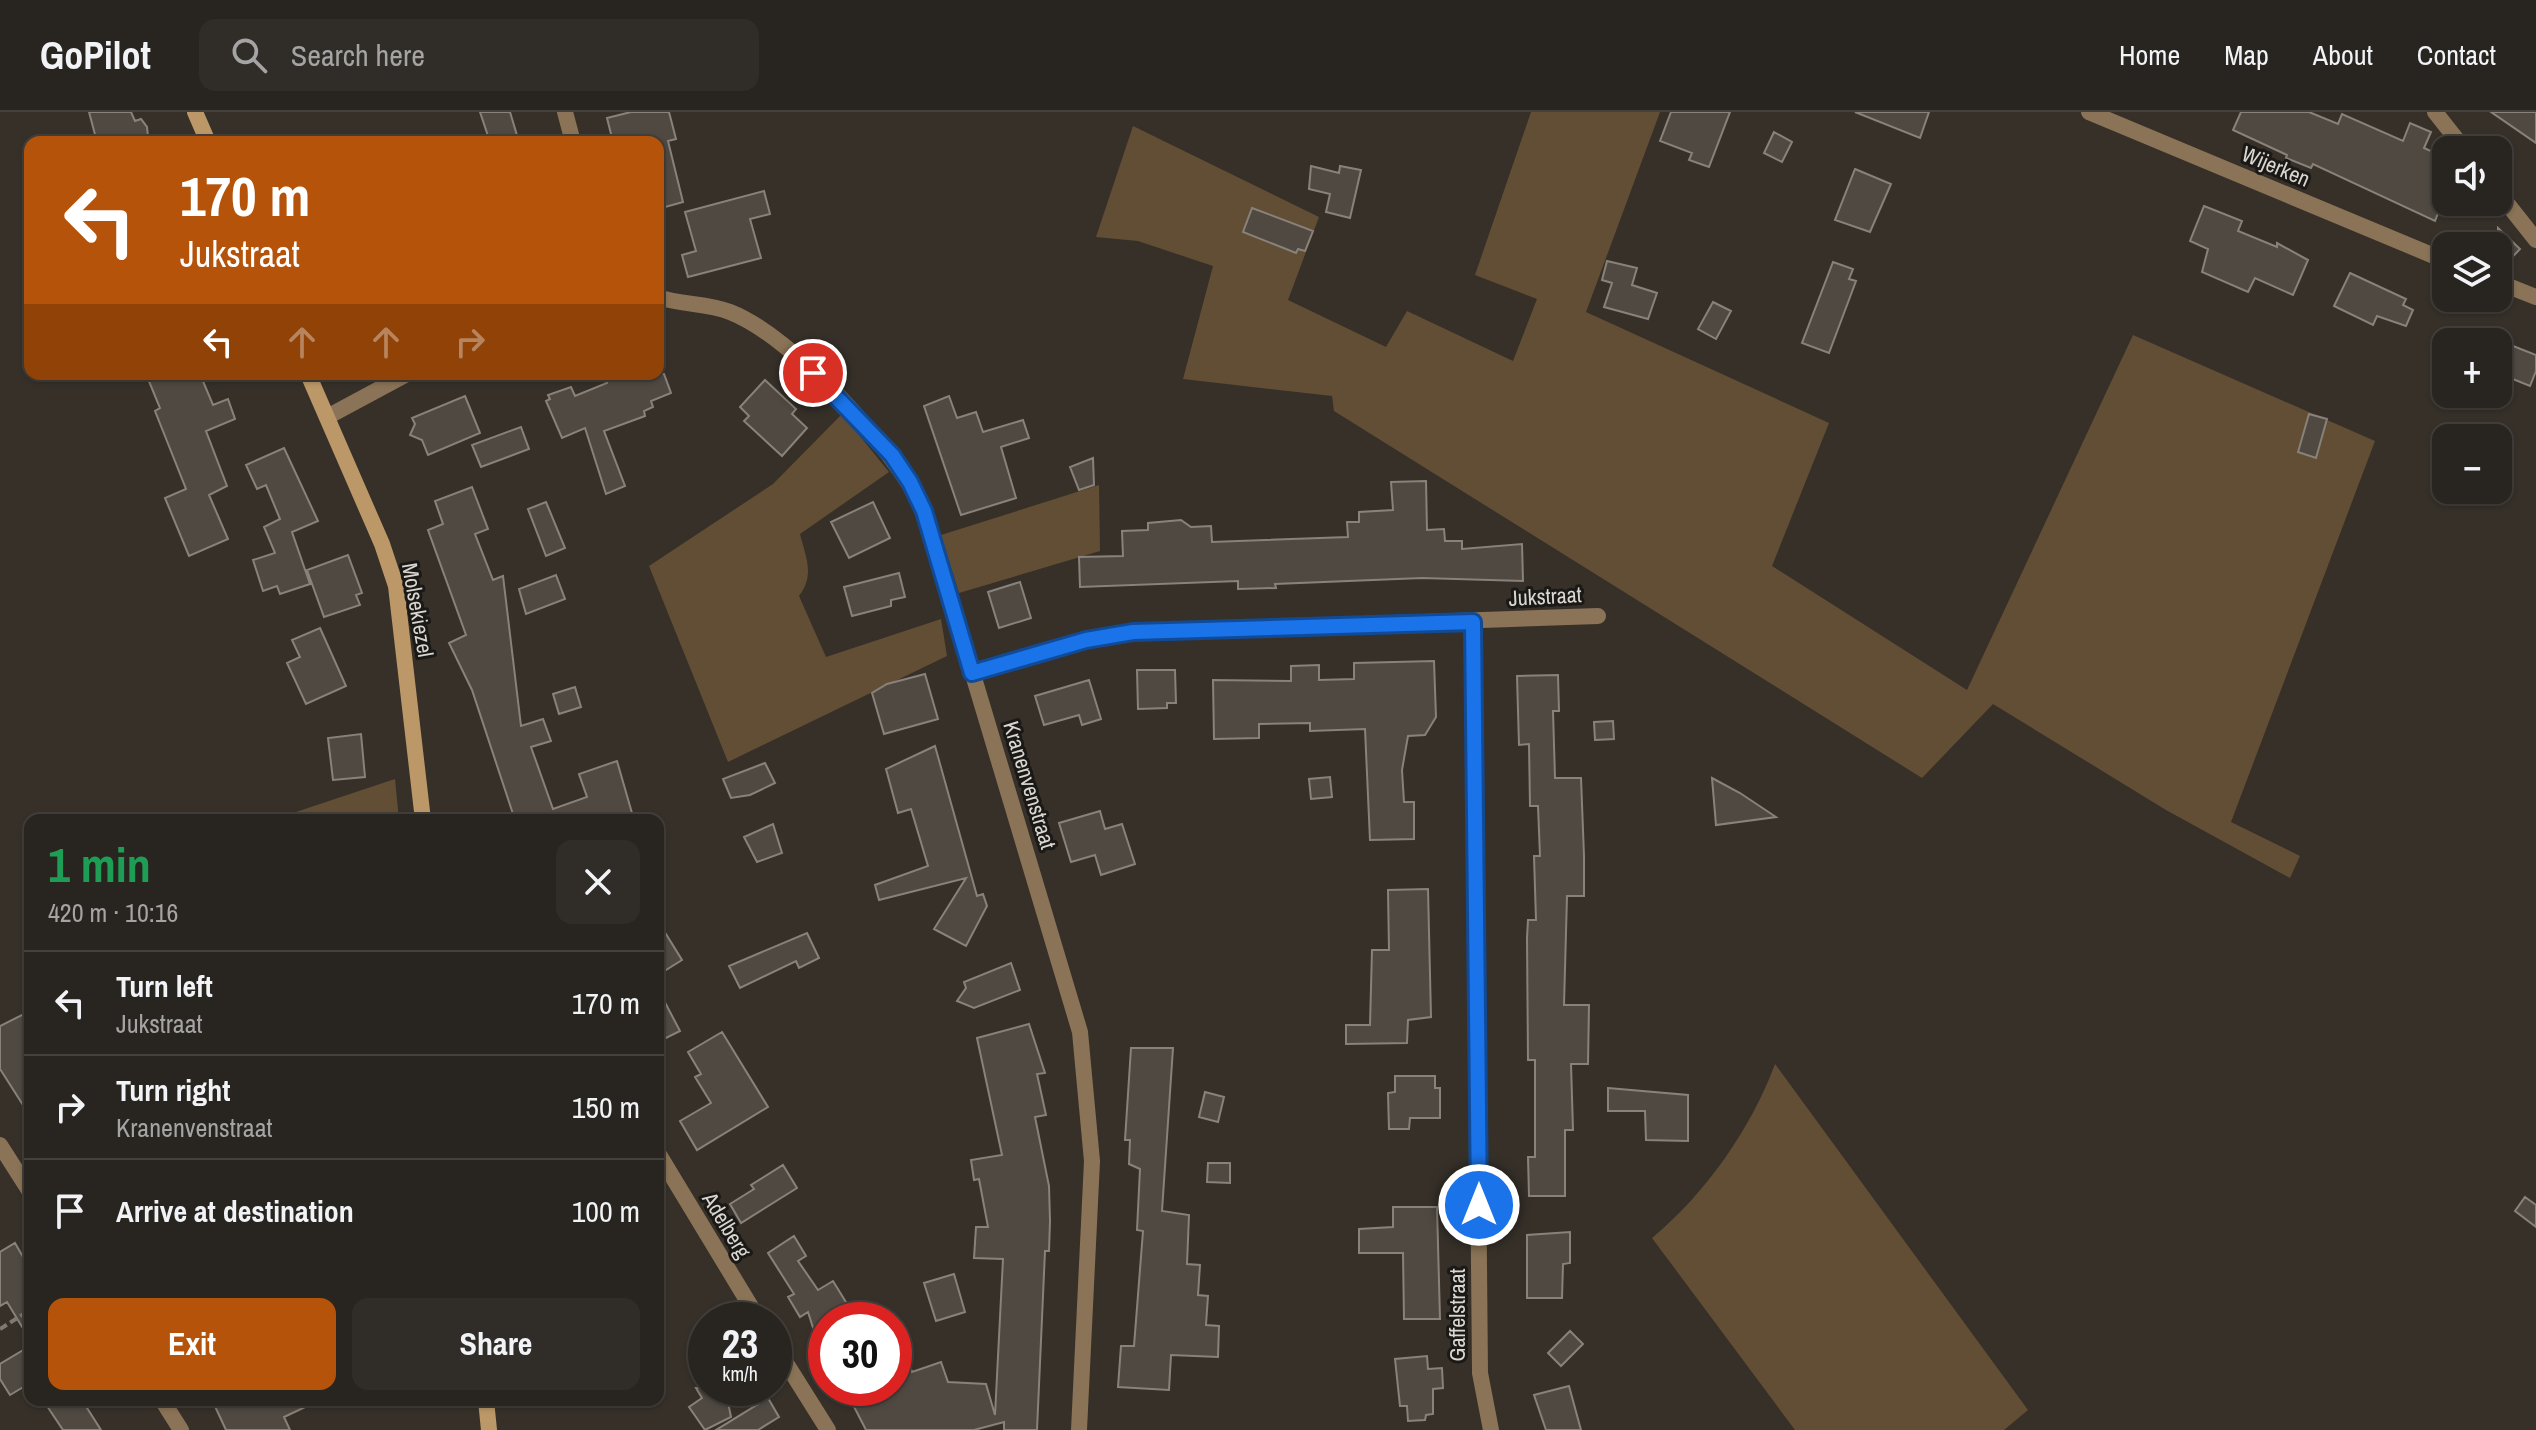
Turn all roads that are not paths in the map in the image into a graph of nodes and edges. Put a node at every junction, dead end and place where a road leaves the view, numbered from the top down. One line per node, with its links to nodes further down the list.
1 (195, 112): 5 (main road)
2 (565, 112): 6 (street)
3 (2089, 112): 10 (street, Wijerken)
4 (2439, 114): 7 (street)
5 (205, 136)
6 (571, 136)
7 (2455, 136)
8 (2512, 210): 9 (street)
9 (2536, 240)
10 (2432, 255)
11 (2512, 288): 12 (street)
12 (2536, 297)
13 (664, 298): 19 (street, Kranenvenstraat)
14 (311, 380): 16 (main road, Molsekiezel)
15 (396, 380): 16 (street)
16 (327, 417): 20 (main road, Molsekiezel)
17 (1598, 616): 18 (street, Jukstraat)
18 (1473, 622): 19 (street, Jukstraat); 32 (street, Gaffelstraat)
19 (972, 673): 31 (street, Kranenvenstraat)
20 (422, 814)
21 (0, 1145): 23 (street)
22 (664, 1163): 24 (street, Adelberg)
23 (24, 1183)
24 (748, 1302)
25 (792, 1373): 30 (street)
26 (166, 1406): 28 (street)
27 (487, 1406): 29 (main road)
28 (181, 1430)
29 (489, 1430)
30 (828, 1430)
31 (1079, 1430)
32 (1491, 1430)

